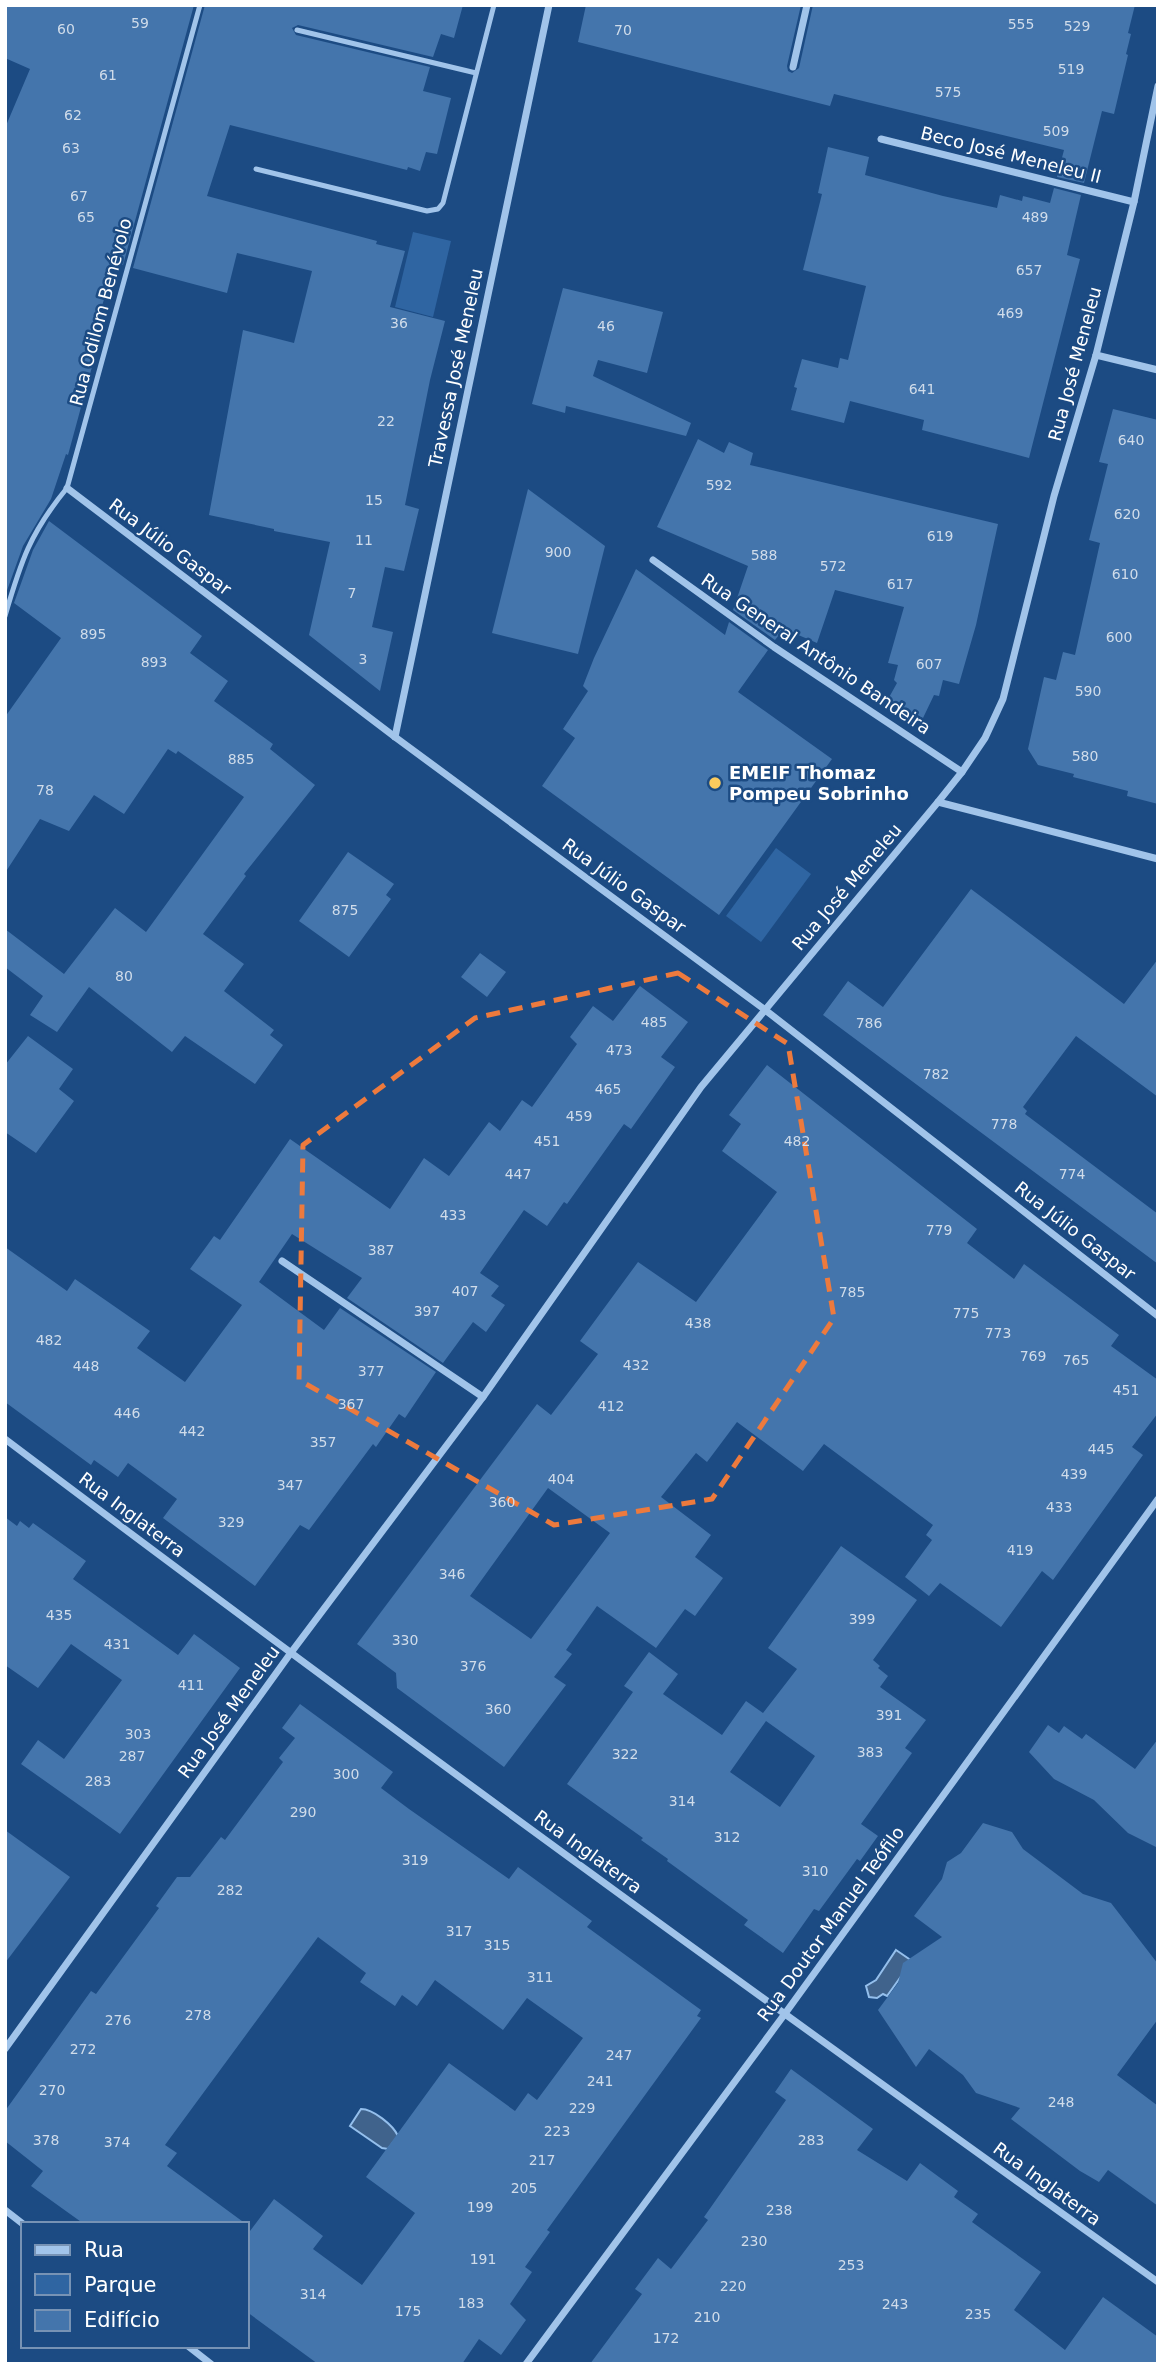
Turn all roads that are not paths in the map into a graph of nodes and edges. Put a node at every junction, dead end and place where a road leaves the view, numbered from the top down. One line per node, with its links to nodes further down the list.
1 (200, 5): 14 (lane, Rua Odilom Benévolo)
2 (494, 5): 7 (lane)
3 (549, 5): 17 (street, Travessa José Meneleu)
4 (807, 5): 6 (street)
5 (297, 30): 7 (lane)
6 (793, 67)
7 (476, 73): 10 (lane)
8 (1158, 86): 11 (street, Rua José Meneleu)
9 (881, 139): 11 (street, Beco José Meneleu II)
10 (256, 169)
11 (1134, 202): 12 (street, Rua José Meneleu)
12 (1096, 355): 13 (street); 18 (street, Rua José Meneleu)
13 (1158, 370)
14 (66, 488): 16 (lane, Rua Odilom Benévolo); 17 (street, Rua Júlio Gaspar)
15 (653, 560): 18 (street, Rua General Antônio Bandeira)
16 (5, 615)
17 (395, 737): 21 (street, Rua Júlio Gaspar)
18 (962, 772): 19 (street, Rua José Meneleu)
19 (938, 802): 20 (street); 21 (street, Rua José Meneleu)
20 (1158, 859)
21 (764, 1009): 23 (street, Rua Júlio Gaspar); 24 (street, Rua José Meneleu)
22 (282, 1261): 24 (street)
23 (1158, 1316)
24 (483, 1397): 27 (street, Rua José Meneleu)
25 (5, 1439): 27 (street, Rua Inglaterra)
26 (1158, 1499): 28 (street, Rua Doutor Manuel Teófilo)
27 (290, 1654): 28 (street, Rua Inglaterra); 29 (street, Rua José Meneleu)
28 (784, 2015): 32 (street, Rua Inglaterra); 35 (street, Rua Doutor Manuel Teófilo)
29 (5, 2049)
30 (5, 2210): 31 (street)
31 (21, 2222)
32 (1158, 2283)
33 (191, 2348): 34 (street)
34 (211, 2364)
35 (526, 2364)

